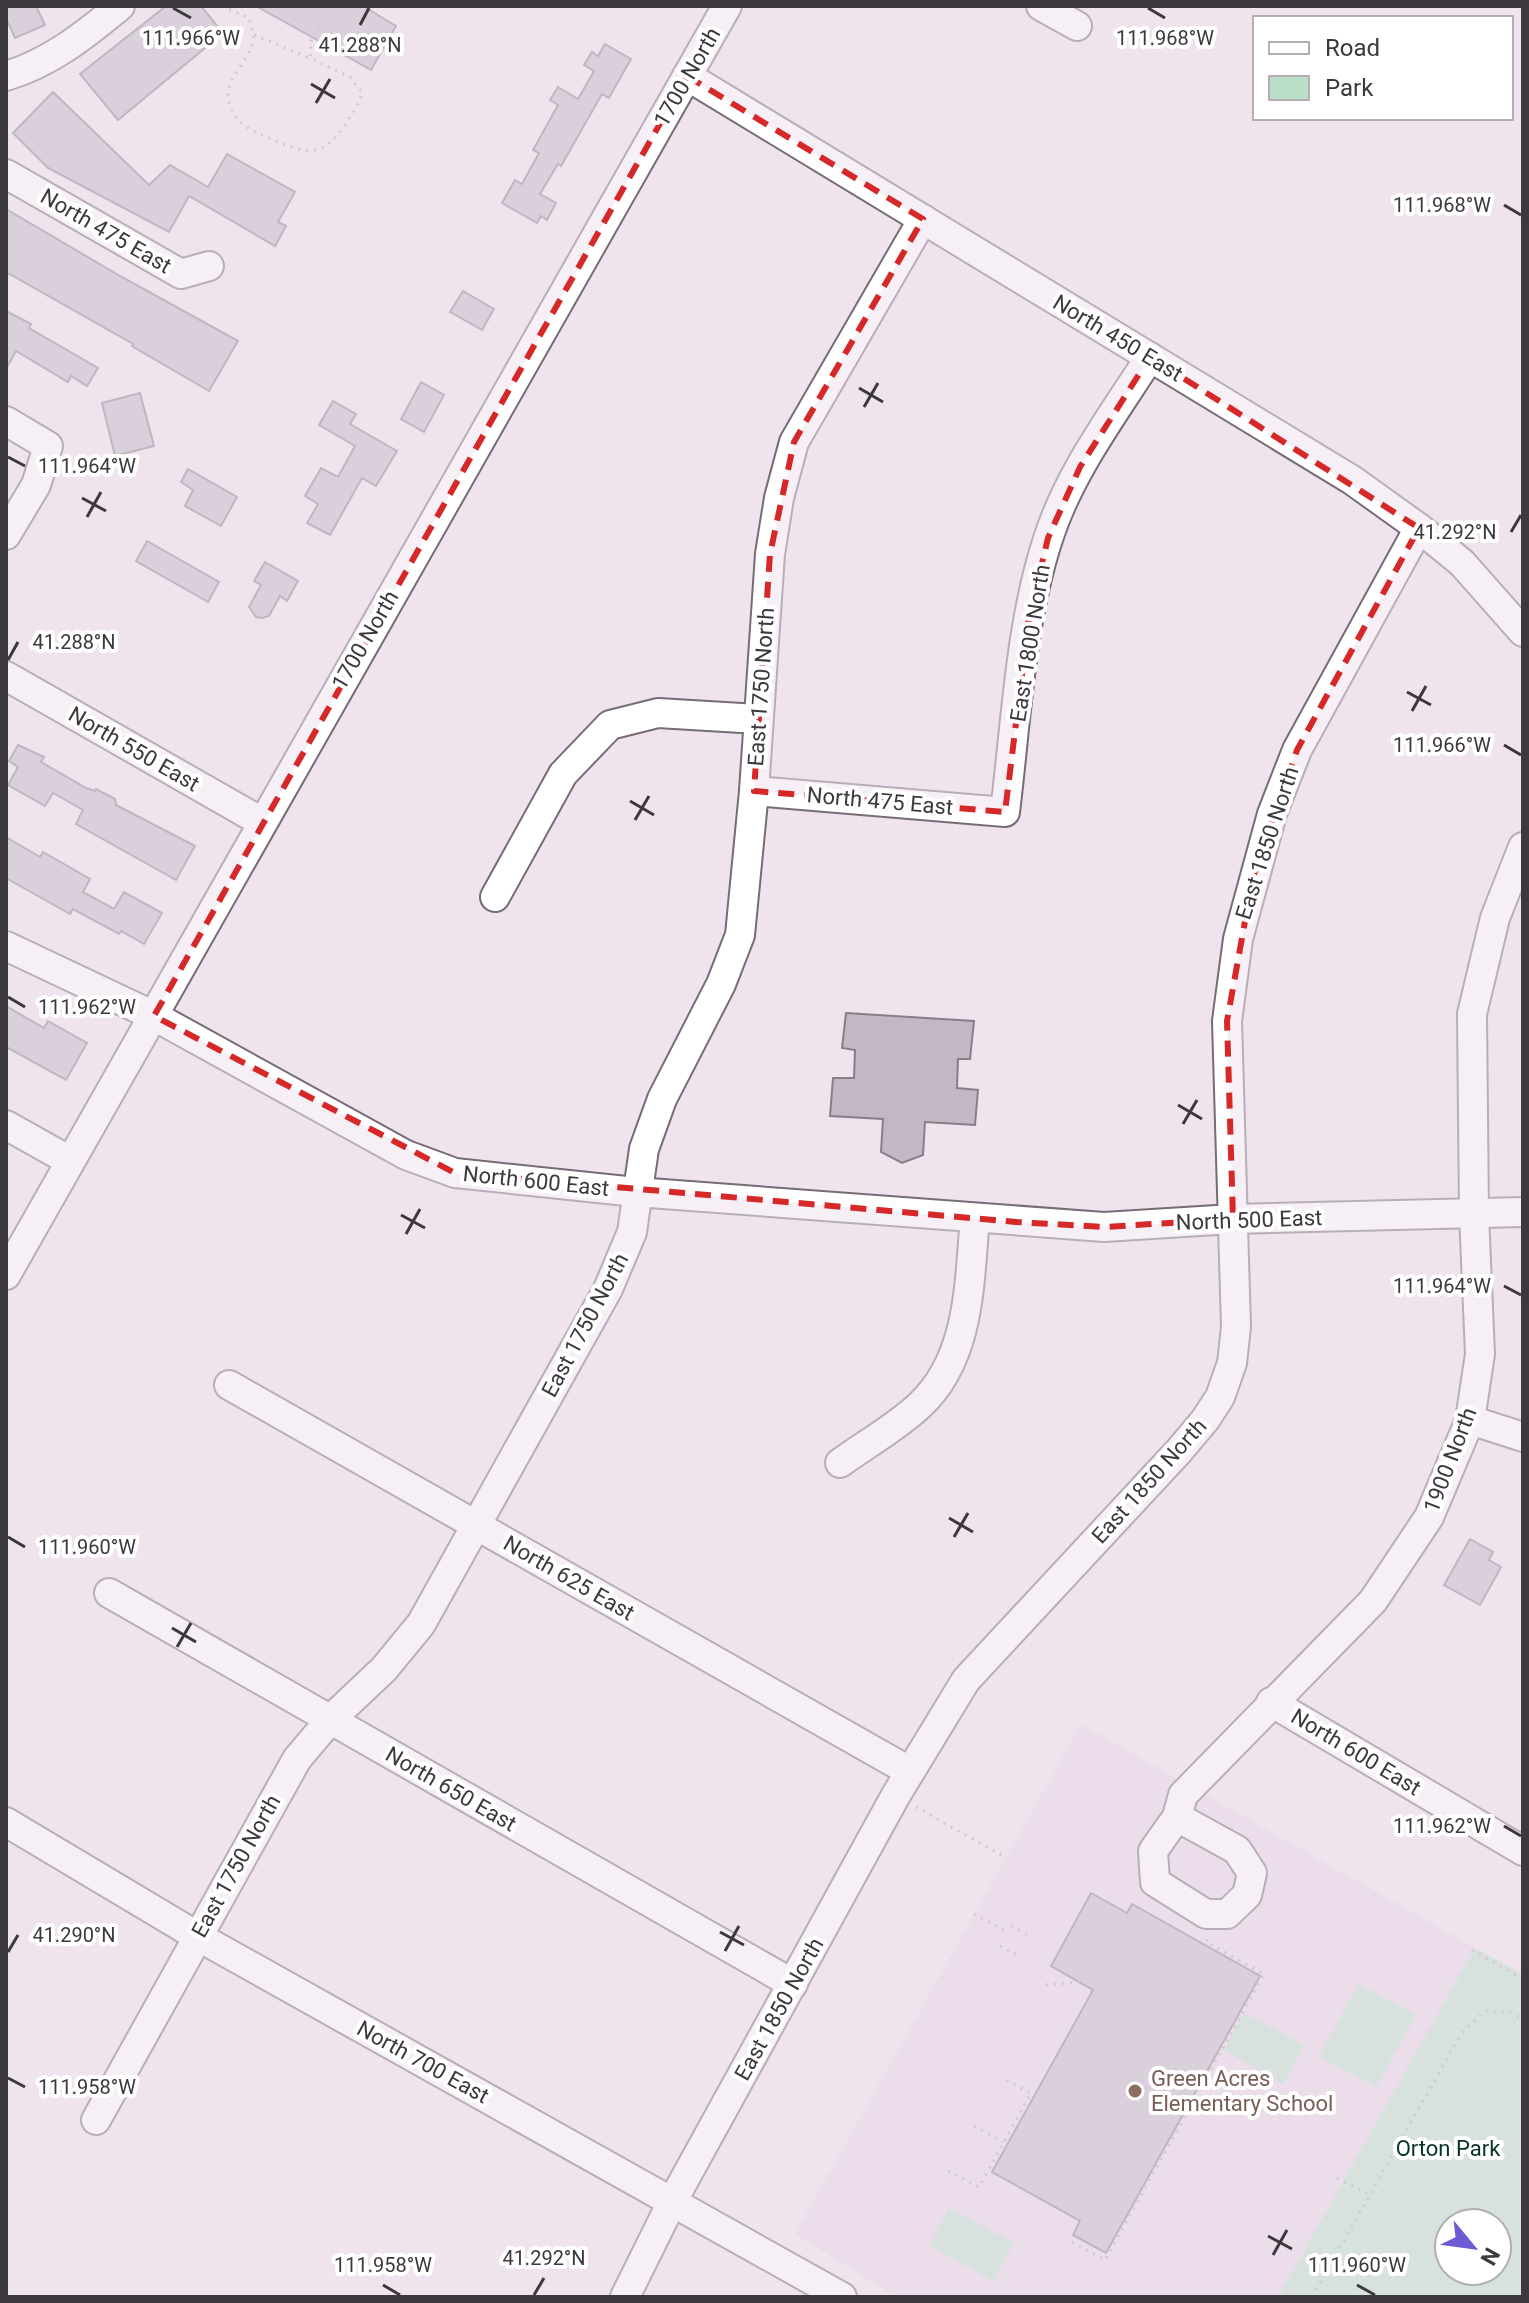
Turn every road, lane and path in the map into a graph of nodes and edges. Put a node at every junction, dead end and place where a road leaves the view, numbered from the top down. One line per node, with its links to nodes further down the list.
1 (120, 6): 9 (street)
2 (222, 6): 7 (path)
3 (329, 6): 8 (path)
4 (727, 6): 10 (street, 1700 North)
5 (1041, 6): 6 (street)
6 (1077, 26)
7 (254, 35): 8 (path); 8 (path)
8 (310, 58)
9 (6, 76)
10 (687, 76): 12 (street, North 450 East); 23 (street, 1700 North)
11 (6, 174): 13 (street, North 475 East)
12 (923, 219): 14 (street, North 450 East); 20 (street, East 1750 North)
13 (209, 266)
14 (1150, 357): 16 (street, North 450 East); 22 (street, East 1800 North)
15 (6, 421): 17 (street)
16 (1419, 528): 18 (street, North 450 East); 34 (street, East 1850 North)
17 (6, 535)
18 (1523, 632)
19 (6, 676): 23 (street, North 550 East)
20 (758, 719): 21 (street, East 1750 North); 25 (street)
21 (754, 791): 22 (street, North 475 East); 30 (street, East 1750 North)
22 (1005, 812)
23 (262, 822): 27 (street, 1700 North)
24 (1523, 847): 32 (street, 1900 North)
25 (495, 897)
26 (6, 946): 27 (street, North 600 East)
27 (154, 1016): 29 (street, 1700 North); 30 (street, North 600 East)
28 (6, 1125): 29 (street)
29 (70, 1161): 35 (street, 1700 North)
30 (636, 1192): 33 (street, North 600 East); 40 (street, East 1750 North)
31 (1523, 1212): 32 (street, North 500 East)
32 (1474, 1214): 34 (street, North 500 East); 37 (street, 1900 North)
33 (975, 1218): 34 (street, North 500 East); 39 (street)
34 (1233, 1219): 44 (street, East 1850 North)
35 (6, 1275)
36 (229, 1385): 40 (street, North 625 East)
37 (1470, 1420): 38 (street); 42 (street, 1900 North)
38 (1523, 1437)
39 (840, 1463)
40 (476, 1525): 43 (street, East 1750 North); 44 (street, North 625 East)
41 (109, 1593): 43 (street, North 650 East)
42 (1271, 1702): 46 (street, 1900 North); 48 (street, North 600 East)
43 (330, 1720): 54 (street, East 1750 North); 61 (street, North 650 East)
44 (909, 1771): 61 (street, East 1850 North)
45 (915, 1806): 49 (path)
46 (1180, 1806)
47 (6, 1822): 54 (street, North 700 East)
48 (1523, 1851)
49 (1003, 1856)
50 (974, 1914): 52 (path)
51 (1011, 1926): 55 (path)
52 (1008, 1932)
53 (1210, 1934): 72 (path)
54 (197, 1936): 65 (street, East 1750 North); 71 (street, North 700 East)
55 (1031, 1937)
56 (1000, 1946): 58 (path)
57 (1472, 1950): 59 (path)
58 (1020, 1956)
59 (1523, 1979)
60 (1080, 1982): 62 (path)
61 (793, 1984): 71 (street, East 1850 North)
62 (1046, 1985)
63 (1523, 2019): 70 (path)
64 (1002, 2078): 67 (path)
65 (96, 2120)
66 (974, 2126): 67 (path)
67 (1004, 2142): 68 (path)
68 (948, 2171)
69 (1337, 2178): 70 (path)
70 (1370, 2195): 75 (path)
71 (672, 2202): 73 (street, East 1850 North); 74 (street, North 700 East)
72 (1072, 2242)
73 (625, 2297)
74 (842, 2297)
75 (1312, 2297)

